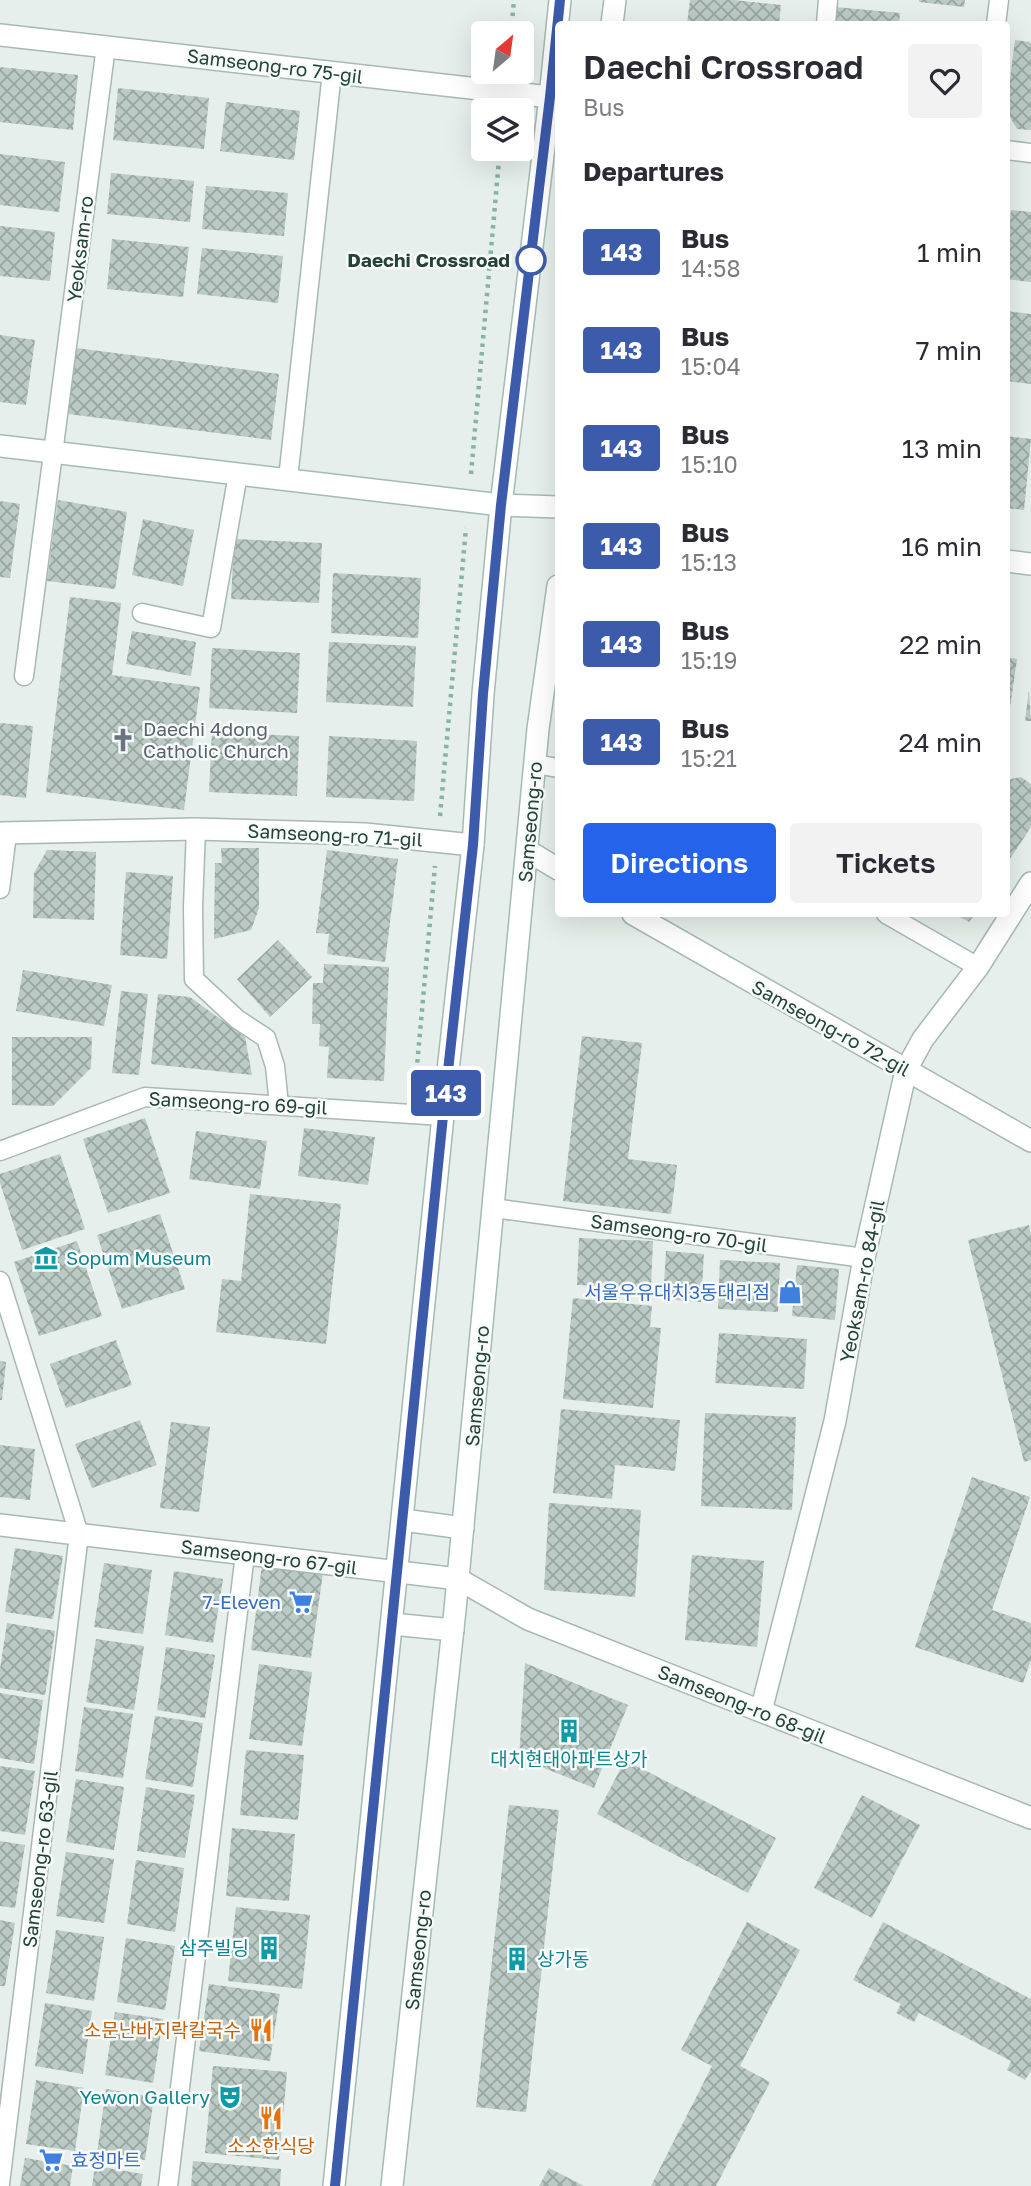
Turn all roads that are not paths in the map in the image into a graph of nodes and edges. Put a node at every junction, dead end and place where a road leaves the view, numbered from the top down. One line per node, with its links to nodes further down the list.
1 (560, 0): 5 (main road)
2 (615, 0): 6 (main road)
3 (828, 0): 7 (lane)
4 (999, 0): 8 (lane)
5 (558, 21)
6 (612, 21)
7 (826, 21)
8 (996, 21)
9 (0, 35): 10 (main road, Samseong-ro 75-gil)
10 (106, 46): 12 (main road, Samseong-ro 75-gil); 17 (lane, Yeoksam-ro)
11 (555, 48): 13 (main road)
12 (332, 72): 13 (main road, Samseong-ro 75-gil); 19 (lane)
13 (550, 97): 20 (main road)
14 (1010, 150): 15 (lane)
15 (1031, 153)
16 (0, 446): 17 (main road)
17 (54, 452): 18 (main road); 26 (lane, Yeoksam-ro)
18 (238, 474): 19 (main road); 25 (lane)
19 (288, 479): 20 (main road)
20 (501, 505): 21 (main road); 31 (main road)
21 (555, 508)
22 (1010, 561): 23 (main road)
23 (1031, 564)
24 (555, 609): 27 (main road, Samseong-ro)
25 (142, 613)
26 (24, 676)
27 (535, 764): 28 (lane); 32 (main road, Samseong-ro)
28 (555, 767)
29 (196, 829): 30 (main road, Samseong-ro 71-gil); 31 (main road, Samseong-ro 71-gil); 42 (lane)
30 (4, 833): 35 (lane, Samseong-ro 71-gil)
31 (473, 845): 43 (main road)
32 (528, 851): 33 (main road); 46 (main road, Samseong-ro)
33 (555, 867)
34 (1031, 883): 36 (main road, Yeoksam-ro 84-gil)
35 (0, 889)
36 (1010, 916)
37 (638, 917): 41 (main road, Samseong-ro 72-gil)
38 (891, 917): 40 (lane)
39 (1010, 917): 40 (main road, Yeoksam-ro 84-gil)
40 (978, 967): 41 (main road, Yeoksam-ro 84-gil)
41 (906, 1070): 44 (main road, Samseong-ro 72-gil); 47 (main road, Yeoksam-ro 84-gil)
42 (279, 1105): 43 (lane, Samseong-ro 69-gil); 45 (lane, Samseong-ro 69-gil)
43 (443, 1116): 49 (main road)
44 (1031, 1141)
45 (0, 1151)
46 (493, 1208): 47 (lane, Samseong-ro 70-gil); 51 (main road, Samseong-ro)
47 (864, 1258): 58 (main road, Yeoksam-ro 84-gil)
48 (0, 1281): 52 (lane)
49 (402, 1520): 51 (main road); 54 (main road)
50 (0, 1525): 52 (main road, Samseong-ro 67-gil)
51 (463, 1528): 55 (main road, Samseong-ro)
52 (79, 1534): 53 (main road, Samseong-ro 67-gil); 60 (lane, Samseong-ro 63-gil)
53 (245, 1554): 54 (main road, Samseong-ro 67-gil); 61 (lane)
54 (397, 1572): 55 (main road, Samseong-ro 67-gil); 56 (main road)
55 (458, 1579): 57 (main road, Samseong-ro); 58 (main road, Samseong-ro 68-gil)
56 (392, 1624): 57 (main road); 62 (main road)
57 (453, 1630): 63 (main road, Samseong-ro)
58 (761, 1711): 59 (main road, Samseong-ro 68-gil)
59 (1031, 1818)
60 (0, 2184)
61 (168, 2186)
62 (334, 2186)
63 (392, 2186)

